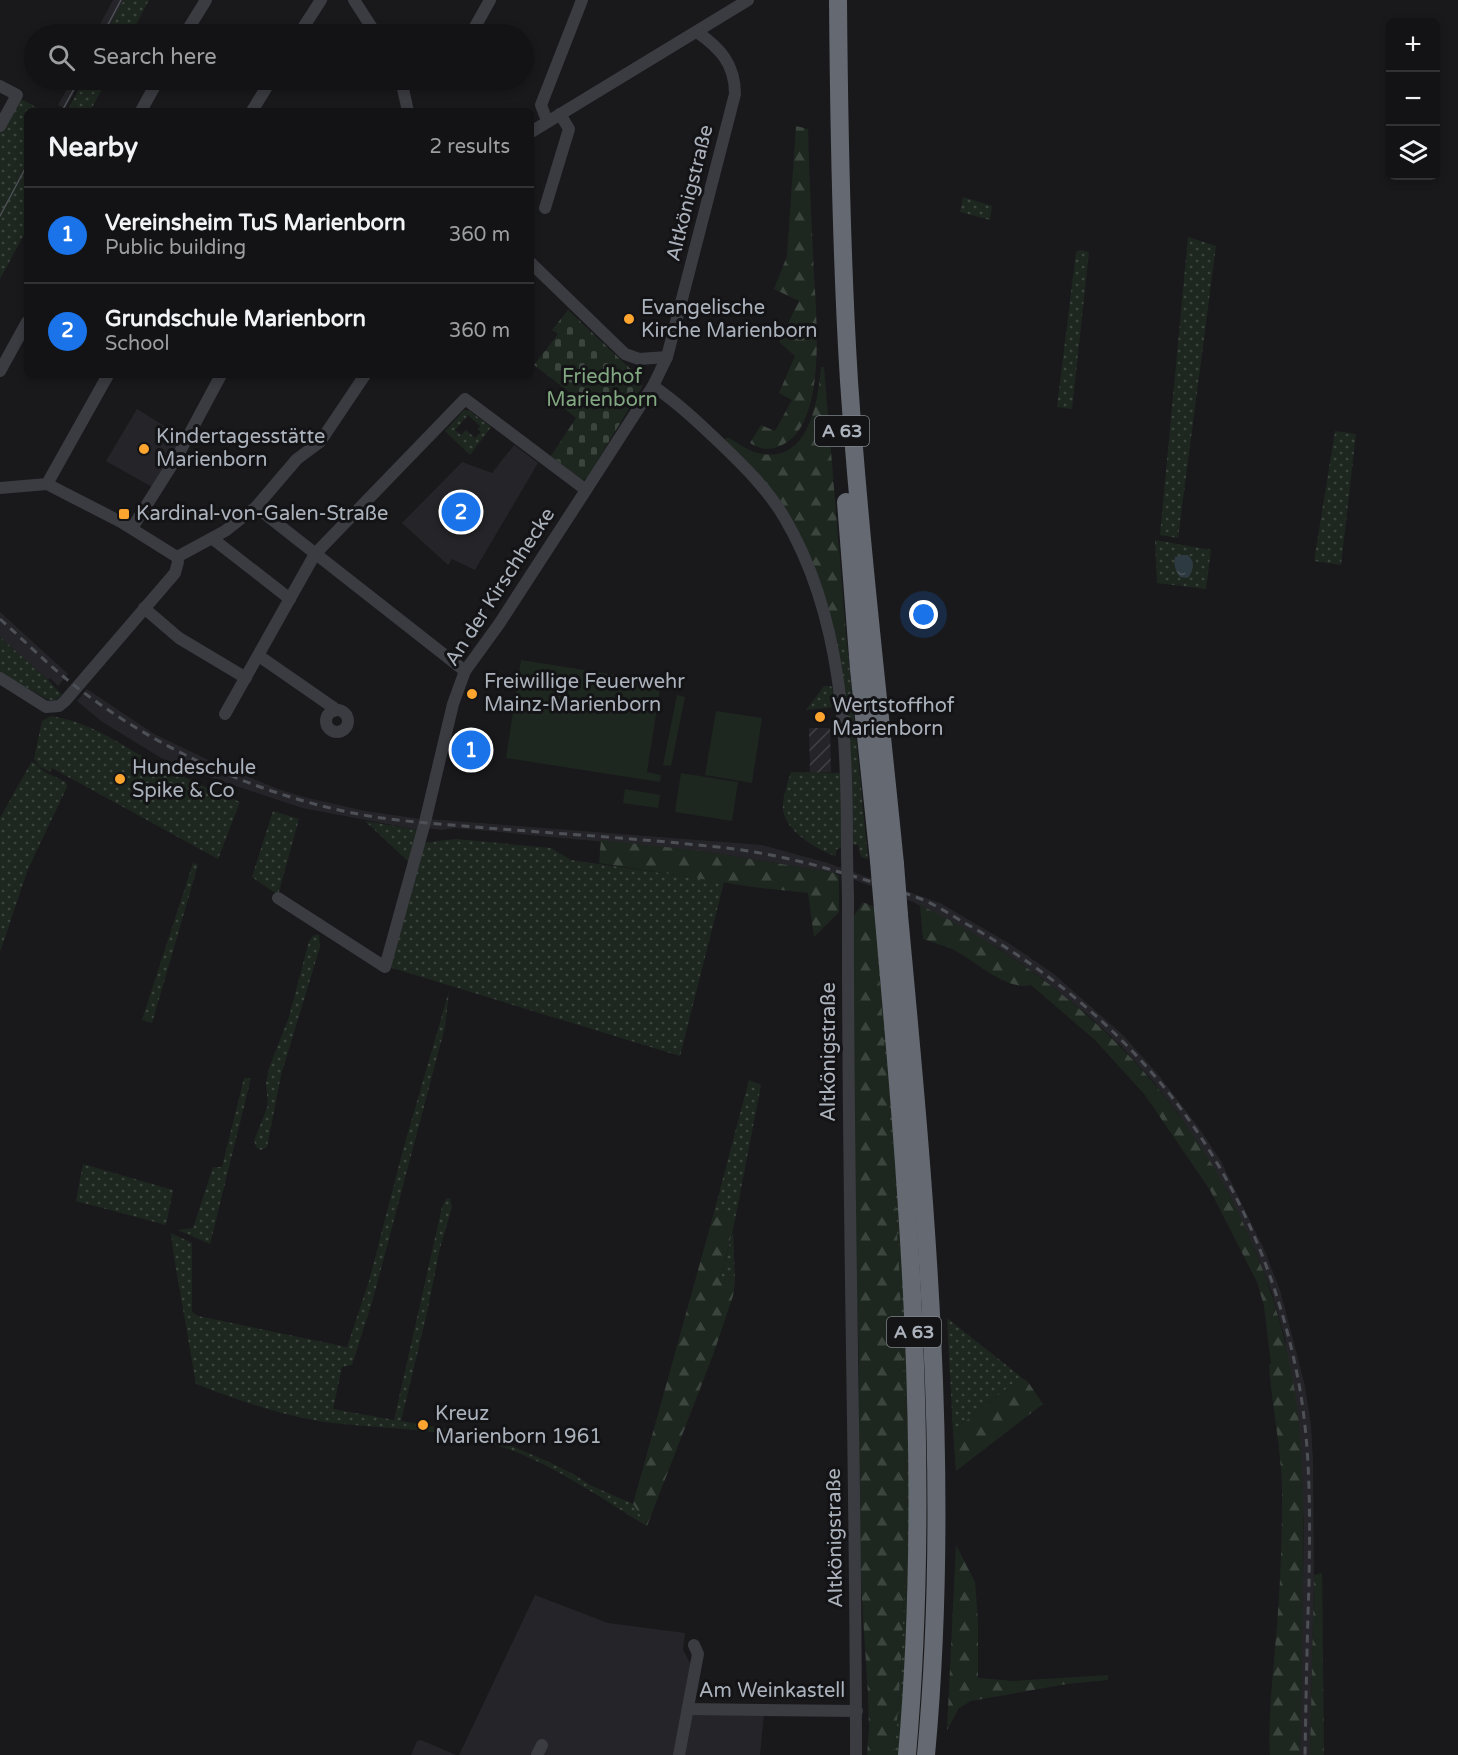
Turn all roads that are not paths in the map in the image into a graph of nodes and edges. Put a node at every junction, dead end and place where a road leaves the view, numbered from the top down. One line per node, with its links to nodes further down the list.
1 (206, 0): 9 (street)
2 (321, 0): 10 (street)
3 (354, 0): 11 (street)
4 (489, 0): 12 (street)
5 (582, 0): 22 (street)
6 (748, 0): 13 (street)
7 (826, 0): 50 (highway, A 63)
8 (838, 0): 50 (highway, A 63)
9 (191, 24)
10 (305, 24)
11 (370, 24)
12 (476, 24)
13 (697, 32): 21 (street); 28 (street, Altkönigstraße)
14 (0, 86): 23 (street)
15 (153, 90): 18 (street)
16 (265, 90): 19 (street)
17 (403, 90): 20 (street)
18 (143, 108)
19 (254, 108)
20 (407, 108)
21 (560, 114): 22 (street); 25 (street)
22 (548, 121): 24 (street)
23 (0, 126)
24 (534, 130)
25 (545, 208)
26 (534, 266): 28 (street)
27 (24, 327): 29 (street)
28 (667, 357): 33 (street, Altkönigstraße)
29 (0, 371)
30 (106, 378): 34 (street)
31 (219, 378): 38 (street)
32 (363, 378): 37 (street)
33 (656, 381): 36 (street, An der Kirschhecke); 56 (street, Altkönigstraße, bridge)
34 (47, 484): 35 (street); 38 (street)
35 (0, 488)
36 (586, 490): 40 (street); 45 (street, An der Kirschhecke)
37 (256, 507): 39 (street); 40 (street)
38 (132, 528): 41 (street)
39 (213, 538): 41 (street); 42 (street)
40 (315, 554): 42 (street); 45 (street)
41 (177, 557): 43 (street)
42 (290, 598): 44 (street)
43 (144, 608): 46 (street); 47 (street)
44 (259, 656): 47 (street); 48 (street)
45 (465, 671): 51 (street, An der Kirschhecke)
46 (0, 678)
47 (246, 678): 49 (street)
48 (334, 711)
49 (225, 714)
50 (887, 862): 52 (highway, A 63, bridge)
51 (278, 898)
52 (891, 912): 55 (highway, A 63); 59 (highway, A 63)
53 (694, 1645): 54 (street, Am Weinkastell)
54 (688, 1710): 56 (street, Am Weinkastell); 57 (street, Am Weinkastell)
55 (930, 1711): 60 (highway, A 63); 61 (highway)
56 (856, 1717): 58 (street, Altkönigstraße)
57 (679, 1755)
58 (856, 1755)
59 (907, 1755)
60 (926, 1755)
61 (936, 1755)

